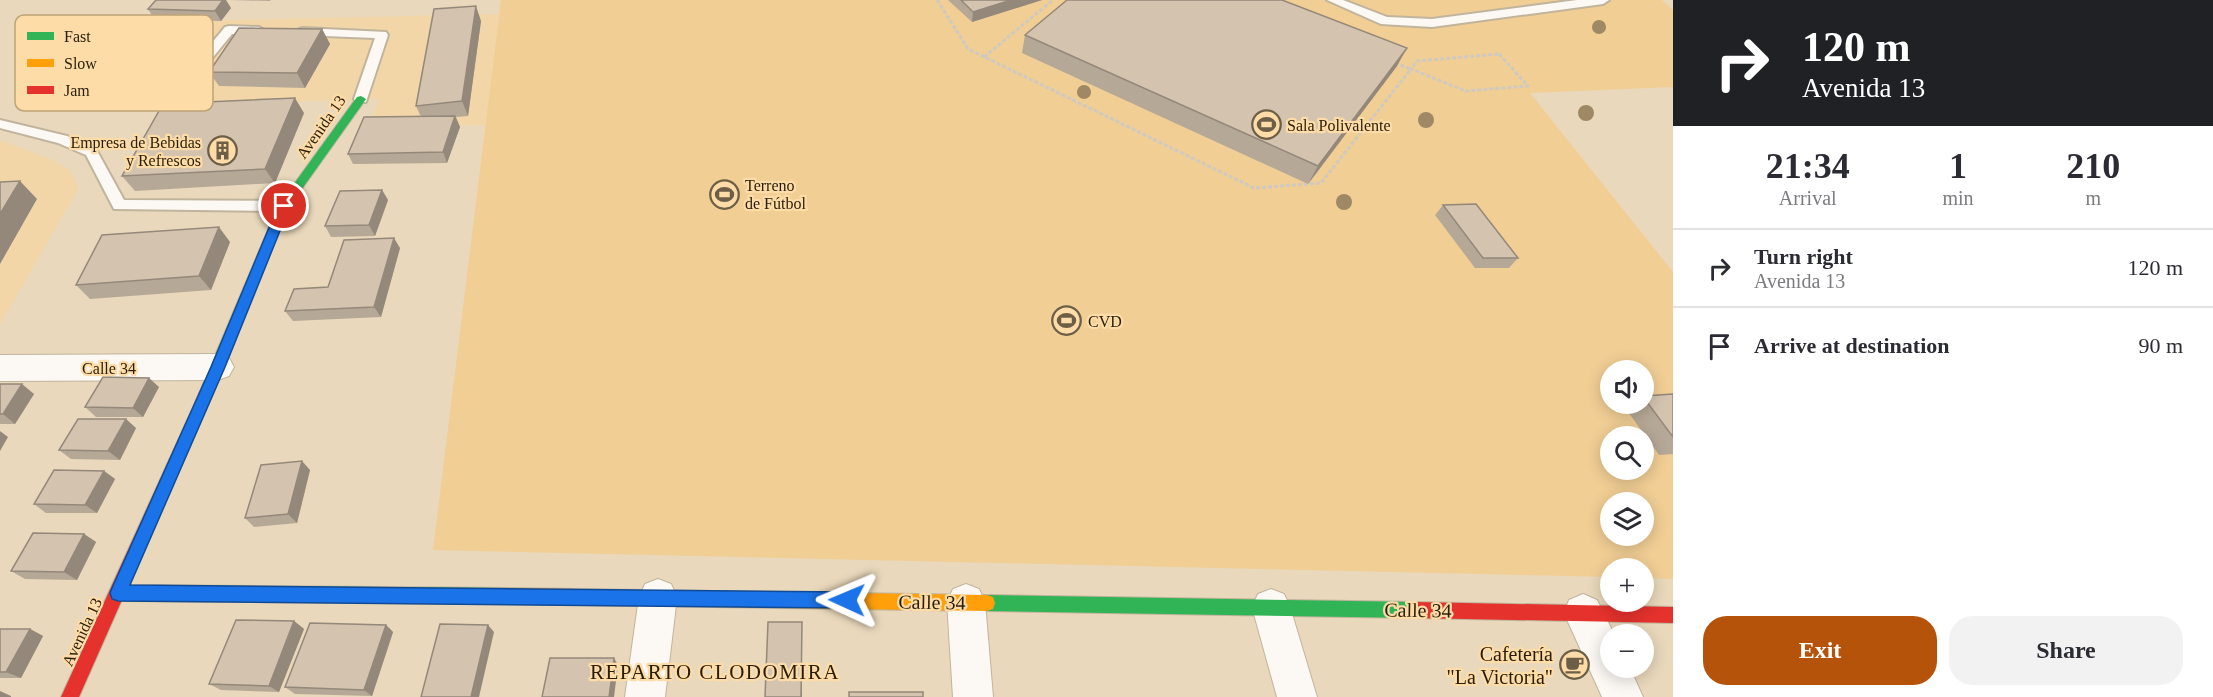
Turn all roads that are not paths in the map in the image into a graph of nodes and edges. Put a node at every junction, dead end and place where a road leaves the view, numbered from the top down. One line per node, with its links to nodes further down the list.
1 (1333, 0): 2 (lane)
2 (1604, 0)
3 (213, 49): 4 (lane)
4 (361, 99): 6 (street, Avenida 13)
5 (0, 124): 6 (lane)
6 (284, 206): 7 (street, Avenida 13)
7 (218, 367): 8 (street, Calle 34); 9 (street, Avenida 13)
8 (0, 368)
9 (118, 593): 10 (street, Calle 34); 15 (street, Avenida 13)
10 (658, 597): 11 (street, Calle 34); 16 (street)
11 (966, 602): 12 (street, Calle 34); 17 (street)
12 (1271, 607): 13 (street, Calle 34); 18 (street)
13 (1583, 613): 14 (street, Calle 34); 19 (street)
14 (1673, 615)
15 (69, 697)
16 (645, 697)
17 (973, 697)
18 (1297, 697)
19 (1623, 697)

